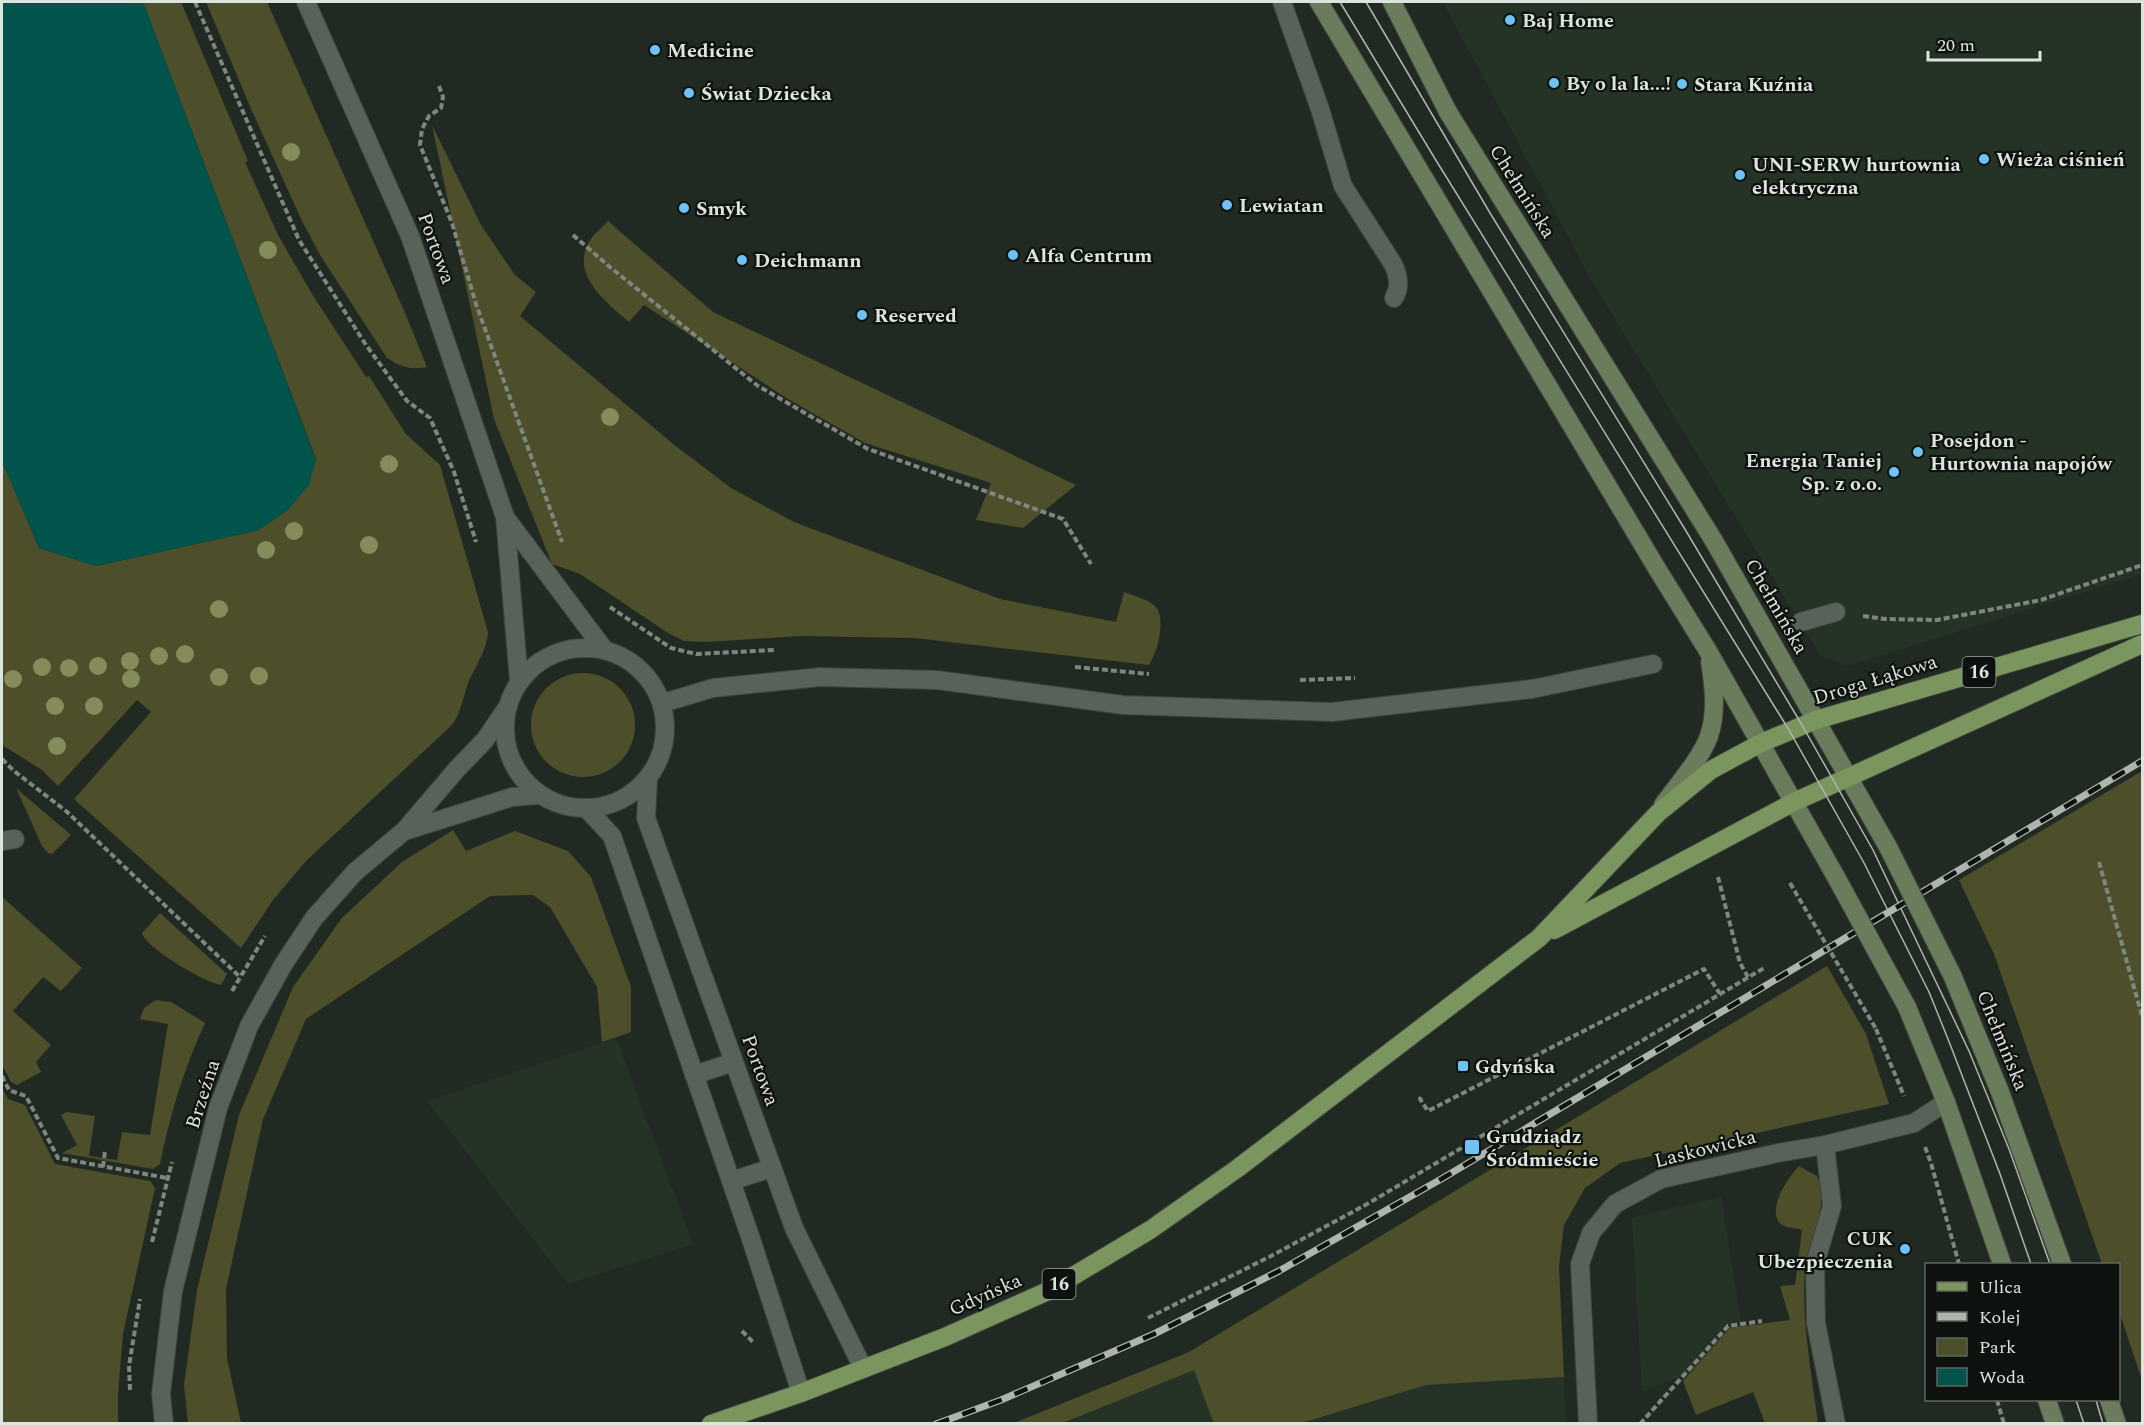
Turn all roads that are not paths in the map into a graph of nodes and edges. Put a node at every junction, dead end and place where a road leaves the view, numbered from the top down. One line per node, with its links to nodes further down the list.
1 (306, 2): 6 (street, Portowa)
2 (1282, 2): 5 (street)
3 (1319, 2): 12 (main road)
4 (1392, 2): 17 (main road, Chełmińska)
5 (1394, 298)
6 (505, 517): 11 (street, Portowa); 14 (street, Portowa)
7 (1836, 612): 8 (street)
8 (1802, 622)
9 (2142, 624): 17 (main road, Droga Łąkowa / 16)
10 (2142, 644): 19 (main road, 16)
11 (603, 648): 14 (street); 15 (street)
12 (1708, 651): 18 (main road); 24 (main road)
13 (1653, 664): 15 (street)
14 (519, 681): 16 (street)
15 (663, 703): 20 (street)
16 (506, 709): 21 (street); 25 (street, Brzeźna)
17 (1816, 720): 18 (main road, Droga Łąkowa / 16); 19 (main road, Chełmińska)
18 (1761, 743): 22 (main road); 24 (main road, Gdyńska / 16)
19 (1849, 776): 22 (main road, Gdyńska / 16); 34 (main road, Chełmińska, bridge)
20 (648, 779): 23 (street); 27 (street, Portowa)
21 (539, 795): 23 (street); 25 (street, Brzeźna)
22 (1794, 802): 26 (main road, Gdyńska / 16); 29 (main road, bridge)
23 (587, 809): 28 (street)
24 (1658, 813): 26 (main road, Gdyńska / 16)
25 (404, 831): 39 (street, Brzeźna)
26 (1539, 938): 35 (main road, Gdyńska / 16)
27 (734, 1062): 28 (street); 31 (street, Portowa)
28 (694, 1075): 32 (street)
29 (1946, 1102): 30 (street, Laskowicka); 33 (main road)
30 (1825, 1145): 41 (street, Laskowicka); 42 (street)
31 (772, 1168): 32 (street); 35 (street, Portowa)
32 (731, 1181): 36 (street)
33 (2002, 1263)
34 (2062, 1263)
35 (863, 1368): 36 (main road, Gdyńska / 16)
36 (801, 1393): 40 (main road, Gdyńska / 16)
37 (2047, 1401): 43 (main road)
38 (2109, 1401): 44 (main road)
39 (164, 1424)
40 (711, 1424)
41 (1588, 1424)
42 (1836, 1424)
43 (2055, 1424)
44 (2117, 1424)

